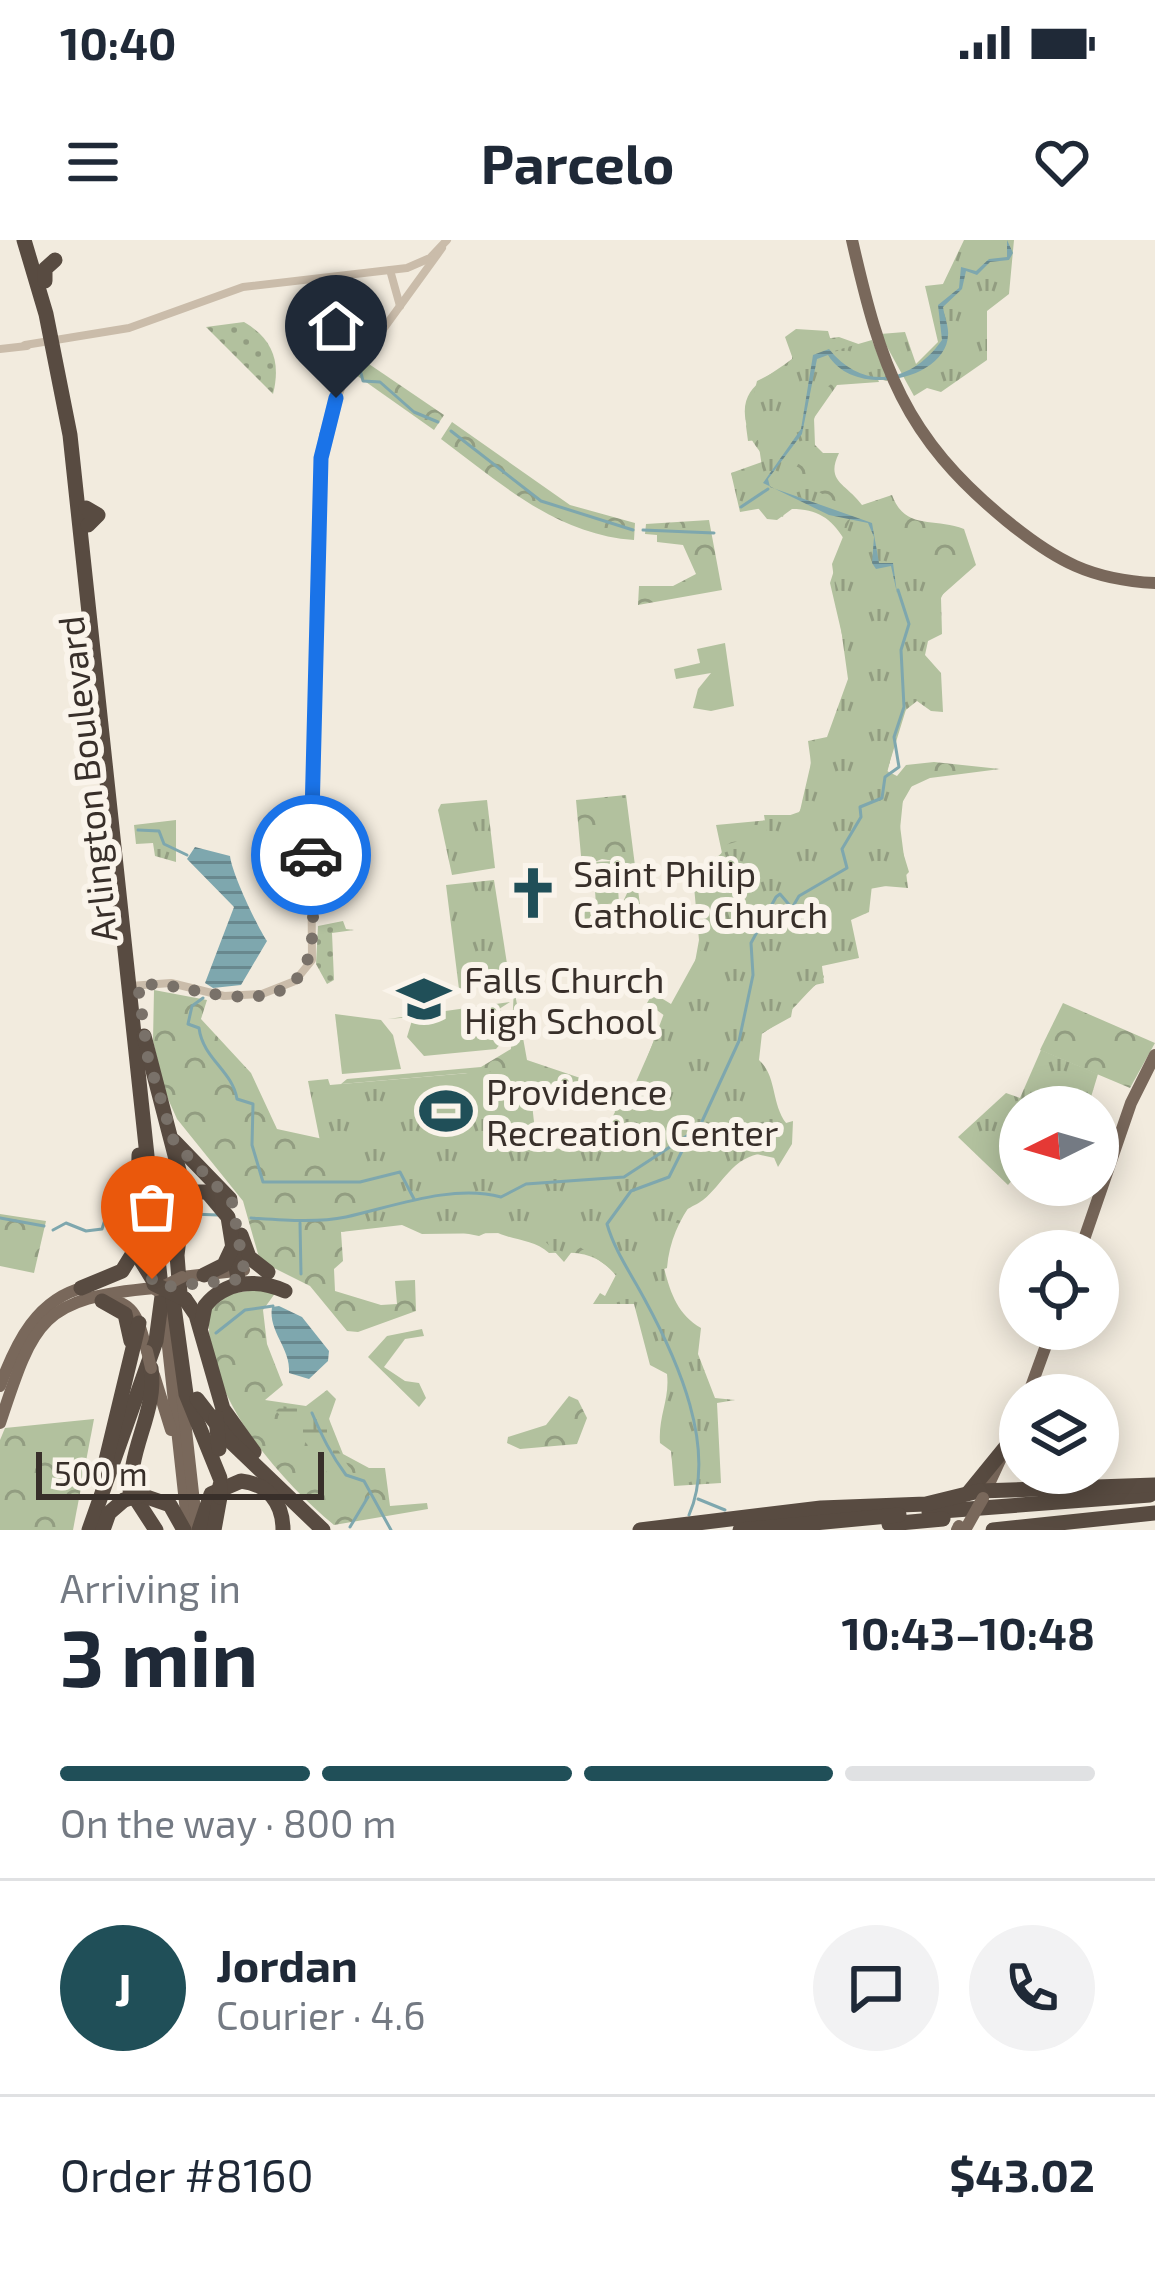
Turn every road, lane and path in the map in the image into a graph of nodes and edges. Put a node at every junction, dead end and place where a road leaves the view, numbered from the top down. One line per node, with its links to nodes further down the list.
1 (28, 240): 6 (highway, Arlington Boulevard)
2 (852, 240): 10 (main road)
3 (444, 244): 5 (street); 7 (street)
4 (55, 260): 6 (highway)
5 (390, 270): 7 (street); 8 (street)
6 (36, 289): 8 (highway, Arlington Boulevard)
7 (400, 306): 11 (street)
8 (56, 341): 9 (street); 11 (highway, Arlington Boulevard); 11 (highway, Arlington Boulevard)
9 (0, 349)
10 (1155, 583)
11 (134, 985): 12 (highway, Arlington Boulevard); 14 (highway, Arlington Boulevard); 15 (highway)
12 (144, 1036): 15 (highway, Arlington Boulevard); 16 (highway)
13 (1155, 1055): 17 (main road)
14 (140, 1092): 19 (highway); 24 (highway, Arlington Boulevard)
15 (153, 1122): 24 (highway, Arlington Boulevard)
16 (174, 1142): 18 (highway); 49 (highway, bridge)
17 (1087, 1230)
18 (237, 1237): 20 (highway); 21 (highway); 22 (highway); 24 (highway)
19 (136, 1247): 24 (highway); 25 (highway)
20 (268, 1272)
21 (204, 1275): 22 (main road); 24 (main road)
22 (241, 1275): 24 (main road)
23 (133, 1281): 24 (highway); 25 (main road)
24 (166, 1286): 28 (main road); 29 (main road); 30 (highway); 33 (highway, Arlington Boulevard); 38 (highway); 43 (main road, Arlington Boulevard)
25 (81, 1288): 31 (main road)
26 (285, 1291): 30 (highway)
27 (101, 1301): 28 (main road); 29 (main road); 35 (highway)
28 (55, 1314): 39 (main road)
29 (140, 1323): 34 (main road); 35 (highway)
30 (202, 1336): 36 (highway)
31 (20, 1341): 32 (main road); 37 (main road)
32 (0, 1348)
33 (178, 1352): 41 (highway); 55 (main road, Arlington Boulevard)
34 (149, 1360): 43 (main road); 45 (highway)
35 (128, 1362): 51 (highway)
36 (210, 1370): 41 (highway, bridge); 49 (highway)
37 (0, 1386)
38 (130, 1416): 45 (highway); 51 (highway)
39 (0, 1423)
40 (999, 1460): 44 (highway)
41 (220, 1478): 56 (highway, bridge)
42 (1155, 1485): 44 (highway)
43 (183, 1488): 54 (main road, Arlington Boulevard)
44 (978, 1494): 50 (highway); 52 (main road, bridge)
45 (133, 1498): 51 (highway); 53 (highway); 54 (highway)
46 (1155, 1498): 47 (highway); 61 (highway)
47 (1052, 1502): 50 (highway); 60 (highway)
48 (1155, 1516): 63 (highway); 64 (highway)
49 (309, 1518): 58 (highway)
50 (706, 1522): 59 (highway)
51 (94, 1528)
52 (954, 1529): 62 (highway)
53 (156, 1530)
54 (186, 1530)
55 (198, 1530): 57 (highway)
56 (214, 1530)
57 (283, 1530)
58 (323, 1530)
59 (640, 1530)
60 (740, 1530)
61 (826, 1530)
62 (890, 1530)
63 (993, 1530)
64 (1067, 1530)

